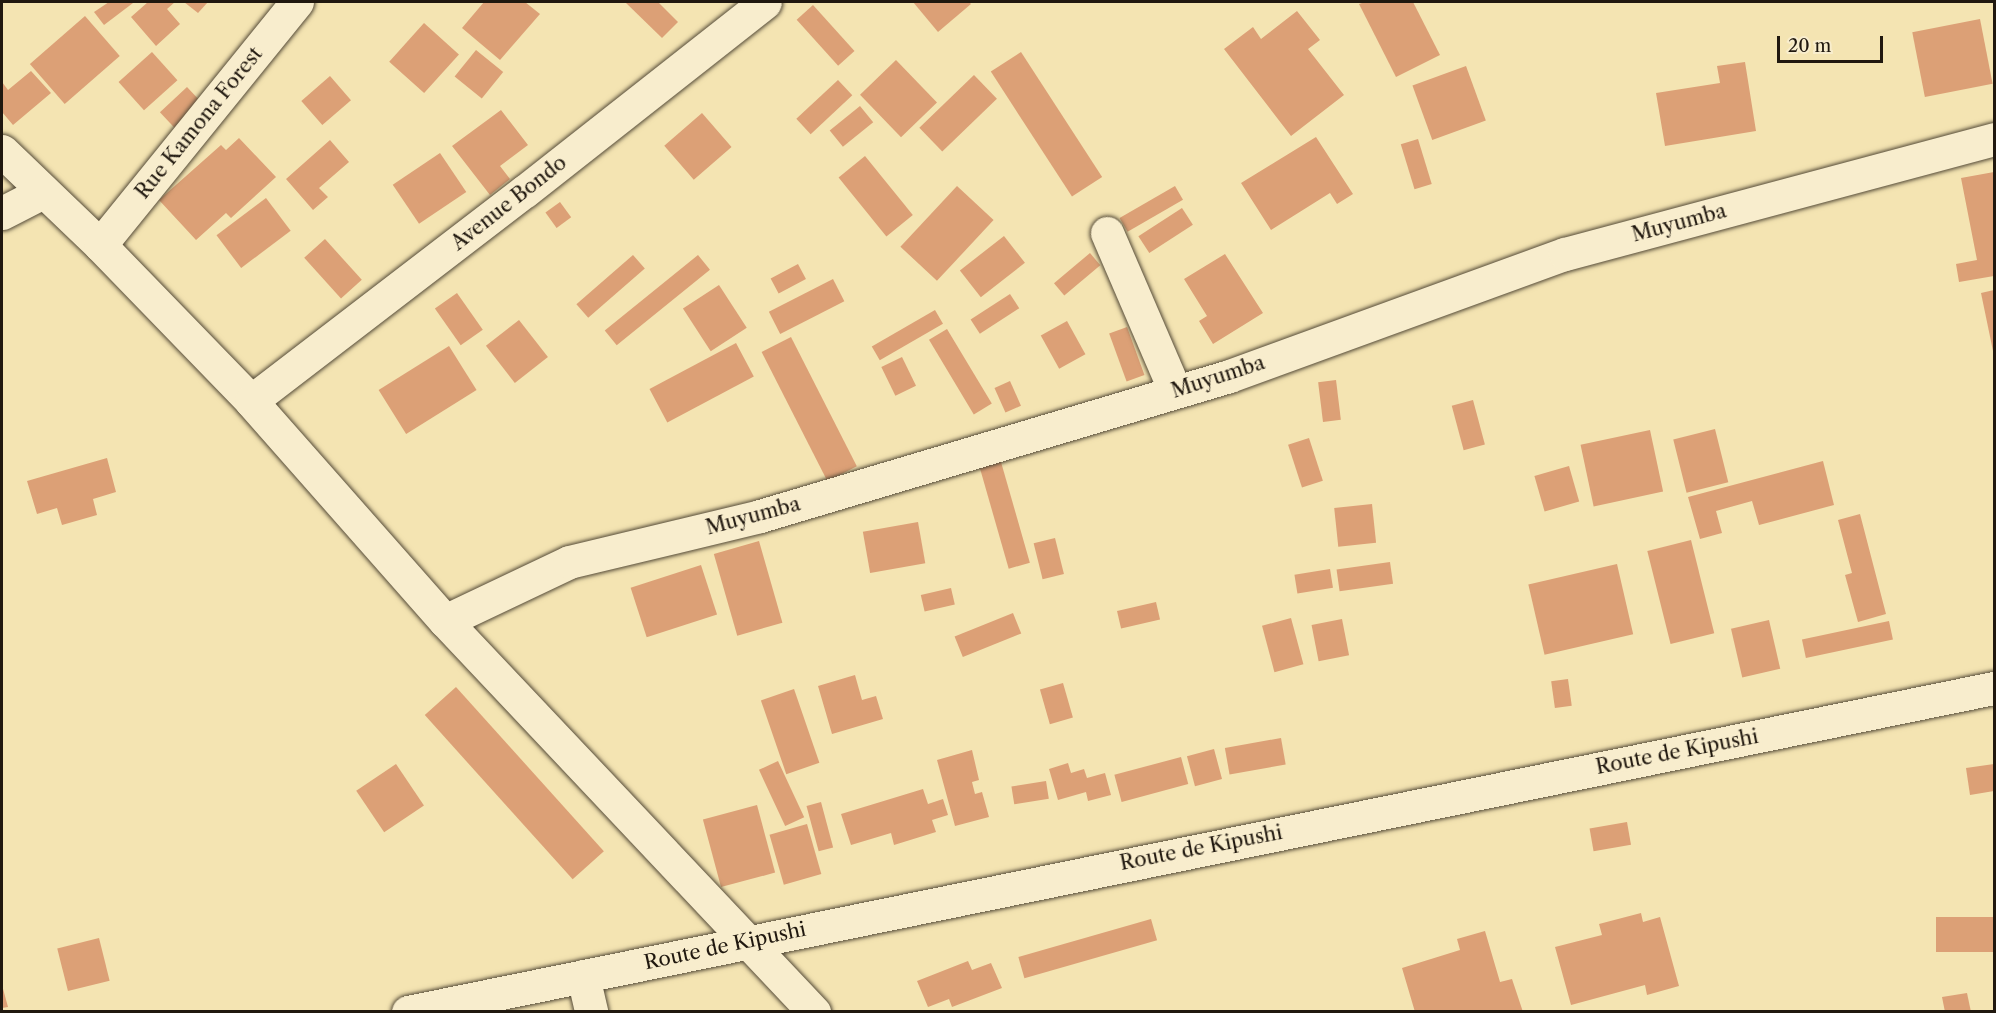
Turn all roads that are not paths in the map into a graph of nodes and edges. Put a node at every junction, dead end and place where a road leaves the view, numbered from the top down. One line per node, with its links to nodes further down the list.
1 (297, 2): 8 (street, Rue Kamona Forest)
2 (765, 2): 10 (street, Avenue Bondo)
3 (1995, 139): 9 (street, Muyumba)
4 (2, 152): 5 (street)
5 (43, 192): 6 (street); 8 (street)
6 (2, 213)
7 (1107, 233): 9 (street)
8 (100, 245): 10 (street)
9 (1175, 391): 11 (street, Muyumba)
10 (251, 401): 11 (street)
11 (445, 621): 13 (street)
12 (1995, 688): 13 (street, Route de Kipushi)
13 (748, 940): 14 (street, Route de Kipushi); 17 (street)
14 (583, 976): 15 (street, Route de Kipushi); 16 (street)
15 (408, 1011)
16 (591, 1011)
17 (814, 1011)

